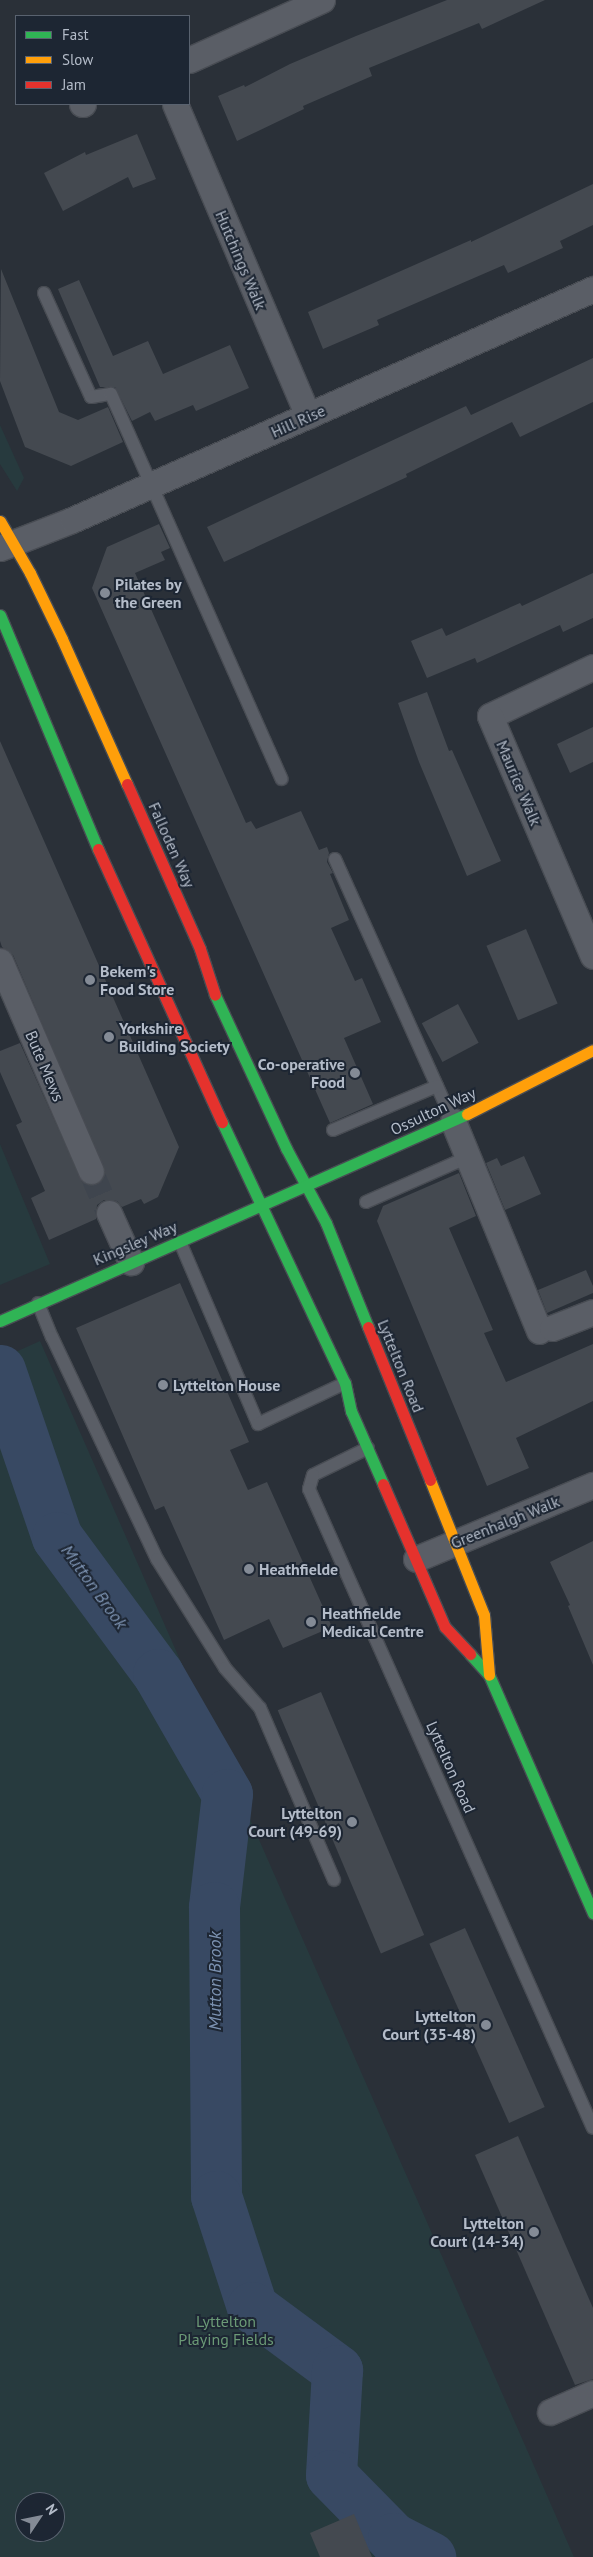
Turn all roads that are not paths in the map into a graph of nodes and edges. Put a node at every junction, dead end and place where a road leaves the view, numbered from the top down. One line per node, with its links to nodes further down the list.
1 (322, 0): 2 (street)
2 (190, 60)
3 (175, 105): 6 (street, Hutchings Walk)
4 (593, 289): 6 (street, Hill Rise)
5 (44, 293): 7 (lane)
6 (308, 416): 7 (street, Hill Rise)
7 (151, 485): 9 (street, Hill Rise); 12 (lane)
8 (0, 521): 9 (main road, Falloden Way)
9 (6, 545): 22 (main road, Falloden Way)
10 (0, 615): 25 (main road)
11 (593, 667): 14 (street, Maurice Walk)
12 (282, 779)
13 (335, 859): 17 (lane)
14 (593, 956)
15 (0, 961): 21 (street, Bute Mews)
16 (593, 1050): 18 (main road, Ossulton Way)
17 (438, 1086): 18 (lane); 19 (lane)
18 (453, 1122): 20 (street); 22 (main road, Ossulton Way)
19 (333, 1130)
20 (468, 1157): 24 (lane); 30 (street)
21 (91, 1171)
22 (306, 1186): 23 (main road, Ossulton Way); 35 (main road, Lyttelton Road)
23 (283, 1196): 25 (main road, Kingsley Way)
24 (366, 1202)
25 (261, 1205): 27 (main road, Kingsley Way); 32 (main road, Lyttelton Road)
26 (109, 1213): 28 (street)
27 (180, 1242): 28 (main road, Kingsley Way); 32 (lane)
28 (131, 1262): 29 (main road, Kingsley Way)
29 (38, 1303): 31 (main road, Kingsley Way); 38 (lane)
30 (593, 1312)
31 (0, 1321)
32 (345, 1384): 33 (main road, Lyttelton Road)
33 (368, 1448): 36 (main road, Lyttelton Road); 40 (lane, Lyttelton Road)
34 (593, 1485): 35 (street, Greenhalgh Walk)
35 (454, 1543): 36 (street, Greenhalgh Walk); 37 (main road, Lyttelton Road)
36 (416, 1559): 37 (main road, Lyttelton Road)
37 (489, 1675): 39 (main road, Lyttelton Road)
38 (334, 1880)
39 (593, 1913)
40 (593, 2128)
41 (593, 2393): 42 (street)
42 (550, 2412)

